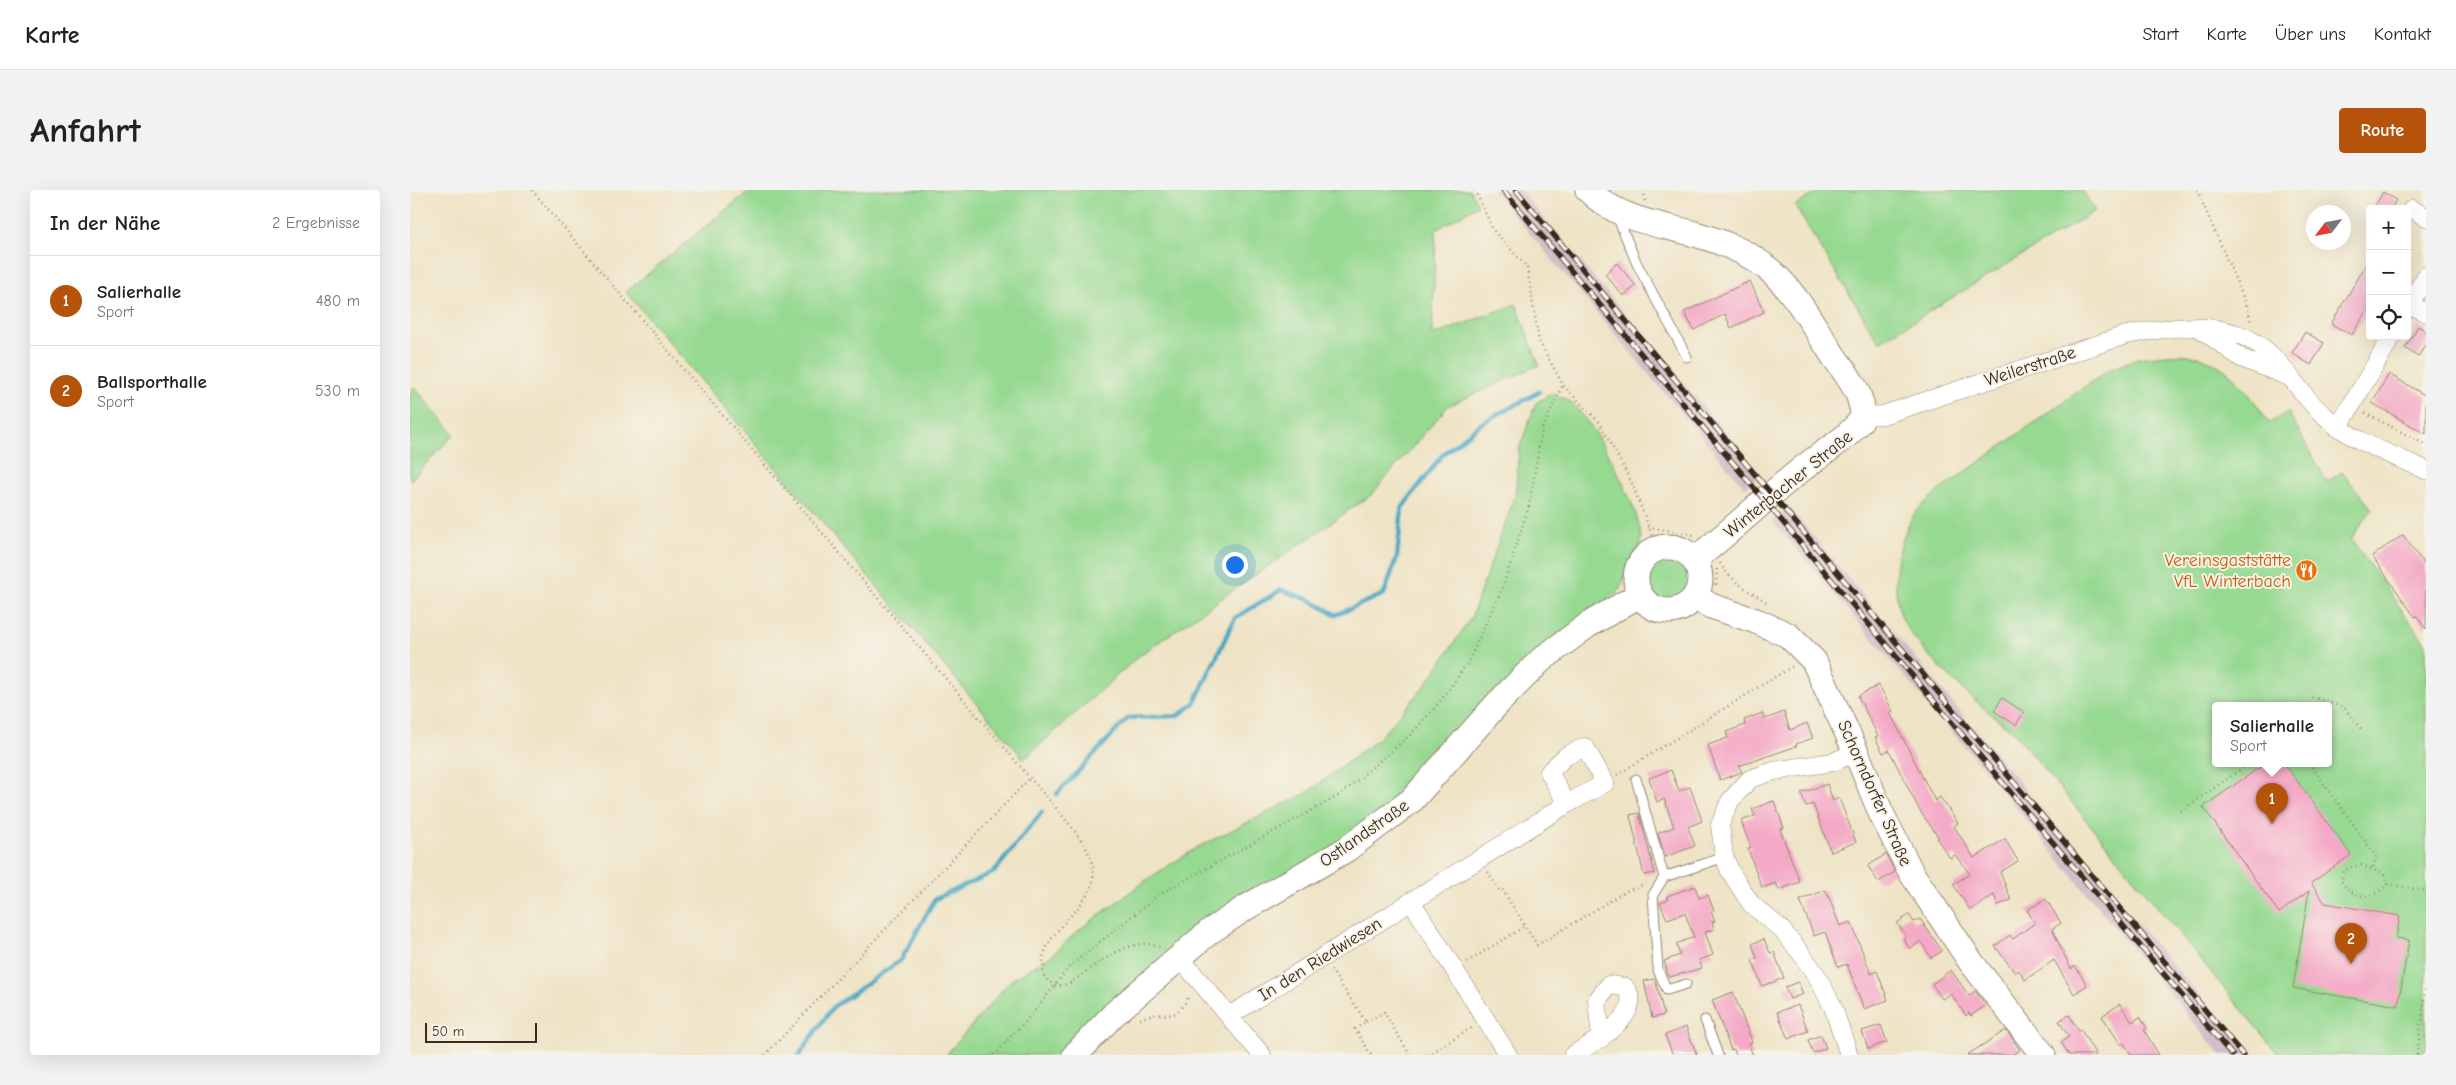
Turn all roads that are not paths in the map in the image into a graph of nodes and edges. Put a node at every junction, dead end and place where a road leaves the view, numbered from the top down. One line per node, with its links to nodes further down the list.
1 (1588, 190): 2 (street, Winterbacher Straße)
2 (1615, 211): 9 (lane); 11 (street, Winterbacher Straße)
3 (2426, 276): 4 (street)
4 (2411, 302)
5 (2411, 307): 6 (street)
6 (2426, 313)
7 (2198, 327): 10 (street, Weilerstraße); 10 (street, Weilerstraße); 11 (street, Weilerstraße)
8 (2390, 340): 12 (street)
9 (1687, 356)
10 (2289, 377): 12 (street, Weilerstraße)
11 (1864, 416): 14 (street, Winterbacher Straße)
12 (2338, 428): 13 (street, Weilerstraße)
13 (2426, 470)
14 (1702, 554): 15 (street); 16 (street)
15 (1639, 595): 16 (street); 23 (street, Ostlandstraße)
16 (1703, 602): 17 (street, Schorndorfer Straße)
17 (1856, 752): 20 (street); 34 (street, Schorndorfer Straße)
18 (1636, 779): 21 (lane)
19 (1567, 804): 19 (street, In den Riedwiesen); 22 (street, In den Riedwiesen)
20 (1725, 857): 21 (lane); 33 (street)
21 (1664, 877): 24 (lane)
22 (1411, 901): 25 (street, In den Riedwiesen); 30 (street)
23 (1179, 957): 25 (street); 28 (street, Ostlandstraße)
24 (1686, 984)
25 (1229, 1016): 29 (street)
26 (1705, 1020): 32 (lane)
27 (1601, 1039): 31 (street)
28 (1075, 1055)
29 (1262, 1055)
30 (1508, 1055)
31 (1573, 1055)
32 (1718, 1055)
33 (1849, 1055)
34 (2043, 1055)

